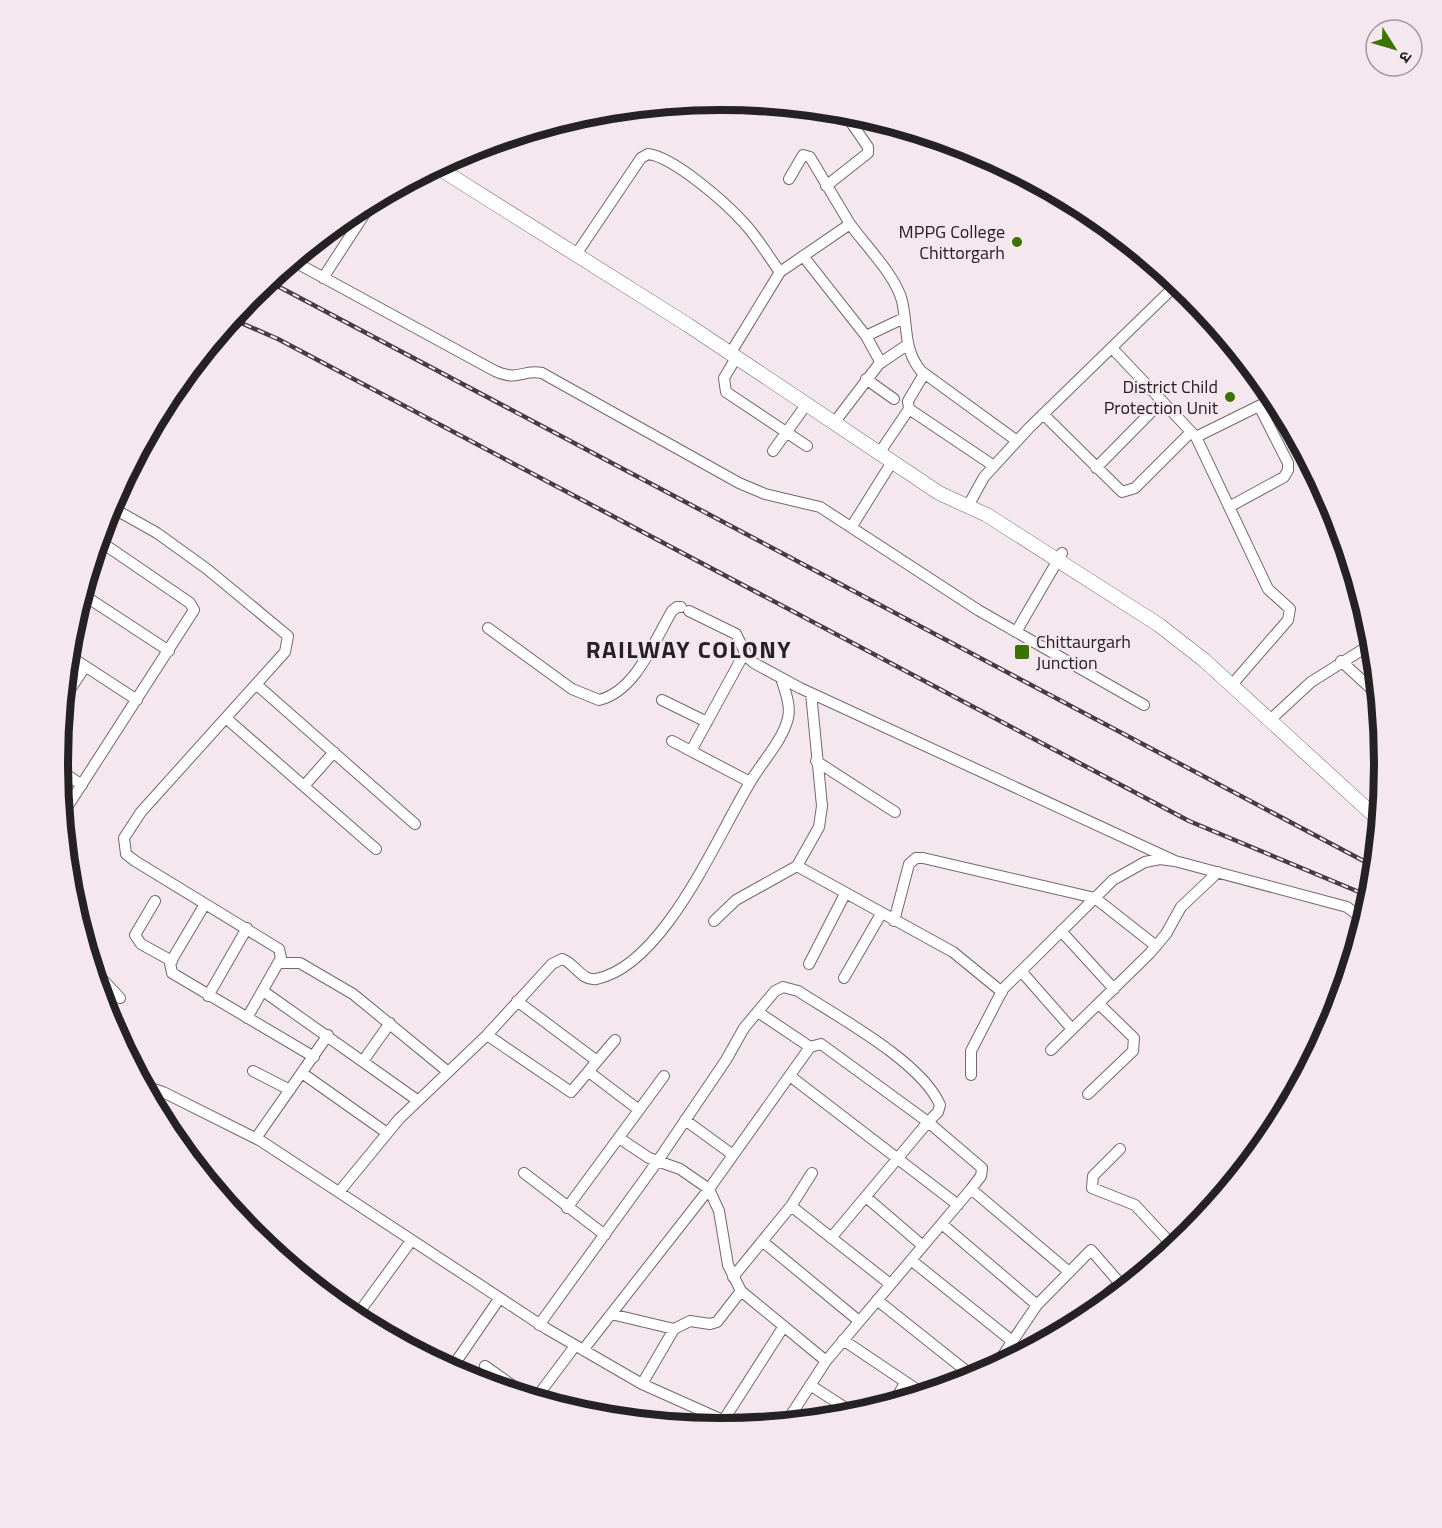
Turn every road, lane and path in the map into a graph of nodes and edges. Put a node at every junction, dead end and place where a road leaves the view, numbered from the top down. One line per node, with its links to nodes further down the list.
1 (852, 124): 5 (street)
2 (454, 168): 8 (main road)
3 (445, 172): 18 (main road)
4 (789, 179): 5 (street)
5 (826, 186): 7 (street)
6 (361, 219): 12 (street)
7 (850, 224): 9 (street); 14 (street)
8 (579, 250): 11 (street); 18 (main road)
9 (803, 256): 11 (street); 15 (street)
10 (300, 265): 12 (street)
11 (780, 272): 18 (street)
12 (323, 278): 42 (street)
13 (1171, 290): 17 (street)
14 (904, 318): 15 (street); 16 (street)
15 (866, 336): 19 (street)
16 (907, 345): 19 (street); 20 (street)
17 (1112, 348): 23 (street); 28 (street)
18 (735, 354): 25 (main road); 29 (main road); 30 (street)
19 (881, 363): 21 (street)
20 (924, 374): 27 (street); 32 (street)
21 (866, 379): 22 (street); 29 (street)
22 (894, 399)
23 (1162, 401): 31 (street); 38 (street)
24 (1265, 403): 26 (street)
25 (806, 405): 30 (street); 36 (main road)
26 (1259, 406): 31 (street); 40 (street)
27 (909, 409): 34 (street); 37 (street)
28 (1043, 414): 32 (street); 38 (street)
29 (837, 418): 34 (main road)
30 (787, 433): 33 (street); 35 (street)
31 (1194, 434): 38 (street); 40 (street)
32 (1017, 441): 37 (street)
33 (807, 446)
34 (882, 449): 39 (main road)
35 (773, 451)
36 (892, 462): 39 (main road); 42 (street)
37 (994, 466): 39 (street)
38 (1096, 468)
39 (969, 503): 44 (main road)
40 (1229, 507): 55 (street)
41 (118, 511): 56 (street)
42 (852, 526): 47 (street)
43 (105, 545): 49 (street)
44 (1060, 556): 47 (street); 55 (main road); 63 (main road)
45 (89, 601): 49 (street)
46 (488, 628): 50 (street)
47 (1016, 632): 62 (street)
48 (1364, 648): 52 (street)
49 (169, 651): 60 (street)
50 (745, 652): 54 (street); 65 (street)
51 (76, 661): 53 (street)
52 (1341, 662): 58 (street); 63 (street)
53 (85, 667): 57 (street); 60 (street)
54 (781, 678): 59 (street); 71 (street)
55 (1236, 680): 63 (main road)
56 (257, 685): 64 (street); 68 (street)
57 (72, 686)
58 (1370, 687)
59 (811, 693): 69 (street); 80 (street)
60 (137, 700): 72 (street)
61 (662, 700): 65 (street)
62 (1144, 705)
63 (1272, 718): 75 (main road); 77 (main road)
64 (227, 719): 73 (street); 86 (street)
65 (707, 722): 67 (street)
66 (672, 741): 67 (street)
67 (692, 751): 71 (street)
68 (334, 752): 73 (street); 78 (street)
69 (816, 761): 76 (street); 81 (street)
70 (68, 776): 72 (street)
71 (750, 782): 105 (street)
72 (82, 785): 74 (street)
73 (304, 786): 79 (street)
74 (69, 805)
75 (1373, 806)
76 (895, 812)
77 (1372, 814)
78 (415, 824)
79 (376, 849)
80 (1175, 861): 82 (street); 84 (street)
81 (797, 866): 83 (street); 89 (street)
82 (1218, 872): 88 (street); 93 (street)
83 (845, 894): 87 (street); 96 (street)
84 (1095, 898): 90 (street); 92 (street); 93 (street)
85 (155, 901): 94 (street)
86 (205, 903): 91 (street); 94 (street)
87 (881, 914): 90 (street); 98 (street)
88 (1356, 914)
89 (714, 921)
90 (894, 921): 102 (street)
91 (247, 928): 95 (street); 103 (street)
92 (1061, 931): 97 (street); 100 (street)
93 (1156, 946): 100 (street)
94 (172, 961): 103 (street)
95 (278, 963): 101 (street); 109 (street)
96 (809, 964)
97 (1021, 971): 102 (street); 110 (street)
98 (844, 978)
99 (105, 982): 104 (street)
100 (1114, 989): 106 (street)
101 (263, 991): 108 (street); 111 (street)
102 (1002, 992): 123 (street)
103 (208, 996): 108 (street)
104 (120, 998)
105 (517, 1001): 112 (street); 118 (street)
106 (1099, 1004): 110 (street); 128 (street)
107 (758, 1012): 114 (street); 131 (street); 132 (street)
108 (247, 1018): 116 (street)
109 (390, 1023): 117 (street); 120 (street)
110 (1072, 1029): 115 (street)
111 (328, 1035): 116 (street); 117 (street)
112 (487, 1035): 120 (street); 122 (street)
113 (615, 1040): 118 (street)
114 (810, 1047): 125 (street); 132 (street)
115 (1051, 1050)
116 (314, 1057): 121 (street)
117 (363, 1060): 129 (street)
118 (597, 1061): 122 (street)
119 (253, 1071): 127 (street)
120 (447, 1071): 129 (street)
121 (302, 1072): 127 (street); 133 (street)
122 (589, 1072): 130 (street)
123 (971, 1075)
124 (664, 1076): 130 (street)
125 (790, 1076): 137 (street); 138 (street)
126 (154, 1089): 134 (street)
127 (290, 1090): 134 (street)
128 (1088, 1094)
129 (417, 1100): 133 (street)
130 (639, 1110): 135 (street)
131 (685, 1120): 137 (street); 139 (street)
132 (928, 1122): 138 (street); 143 (street)
133 (387, 1133): 144 (street)
134 (255, 1138): 144 (street)
135 (619, 1138): 139 (street); 148 (street)
136 (1120, 1149): 152 (street)
137 (733, 1155): 142 (street)
138 (898, 1158): 145 (street); 147 (street)
139 (657, 1162): 142 (street); 150 (street)
140 (524, 1173): 148 (street)
141 (812, 1173): 146 (street)
142 (709, 1189): 158 (street); 166 (street)
143 (971, 1189): 147 (street); 157 (street)
144 (339, 1192): 153 (street)
145 (866, 1197): 151 (street); 155 (street)
146 (790, 1206): 151 (street); 154 (street)
147 (958, 1206): 149 (street)
148 (567, 1208): 150 (street)
149 (942, 1224): 155 (street); 164 (street)
150 (605, 1235): 168 (street)
151 (831, 1238): 160 (street)
152 (1168, 1240)
153 (411, 1241): 162 (street); 165 (street)
154 (762, 1241): 158 (street); 167 (street)
155 (923, 1246): 156 (street)
156 (911, 1260): 160 (street); 172 (street)
157 (1068, 1271): 159 (street); 164 (street)
158 (733, 1277): 161 (street)
159 (1119, 1282)
160 (890, 1284): 163 (street)
161 (741, 1291): 169 (street); 170 (street)
162 (499, 1299): 168 (street); 175 (street)
163 (877, 1300): 167 (street); 178 (street)
164 (1037, 1305): 172 (street)
165 (361, 1309)
166 (611, 1314): 170 (street); 173 (street)
167 (859, 1321): 171 (street)
168 (539, 1324): 173 (street)
169 (784, 1326): 176 (street); 189 (street)
170 (674, 1329): 181 (street)
171 (843, 1340): 176 (street); 180 (street)
172 (1012, 1341): 174 (street)
173 (579, 1348): 181 (street); 184 (street)
174 (1005, 1352)
175 (456, 1361)
176 (826, 1361): 182 (street)
177 (485, 1366): 179 (street)
178 (965, 1370)
179 (507, 1381)
180 (905, 1383): 183 (street); 185 (street)
181 (642, 1384): 188 (street)
182 (810, 1385): 186 (street); 187 (street)
183 (913, 1388)
184 (541, 1392)
185 (900, 1392)
186 (842, 1406)
187 (792, 1413)
188 (718, 1418)
189 (724, 1418)

